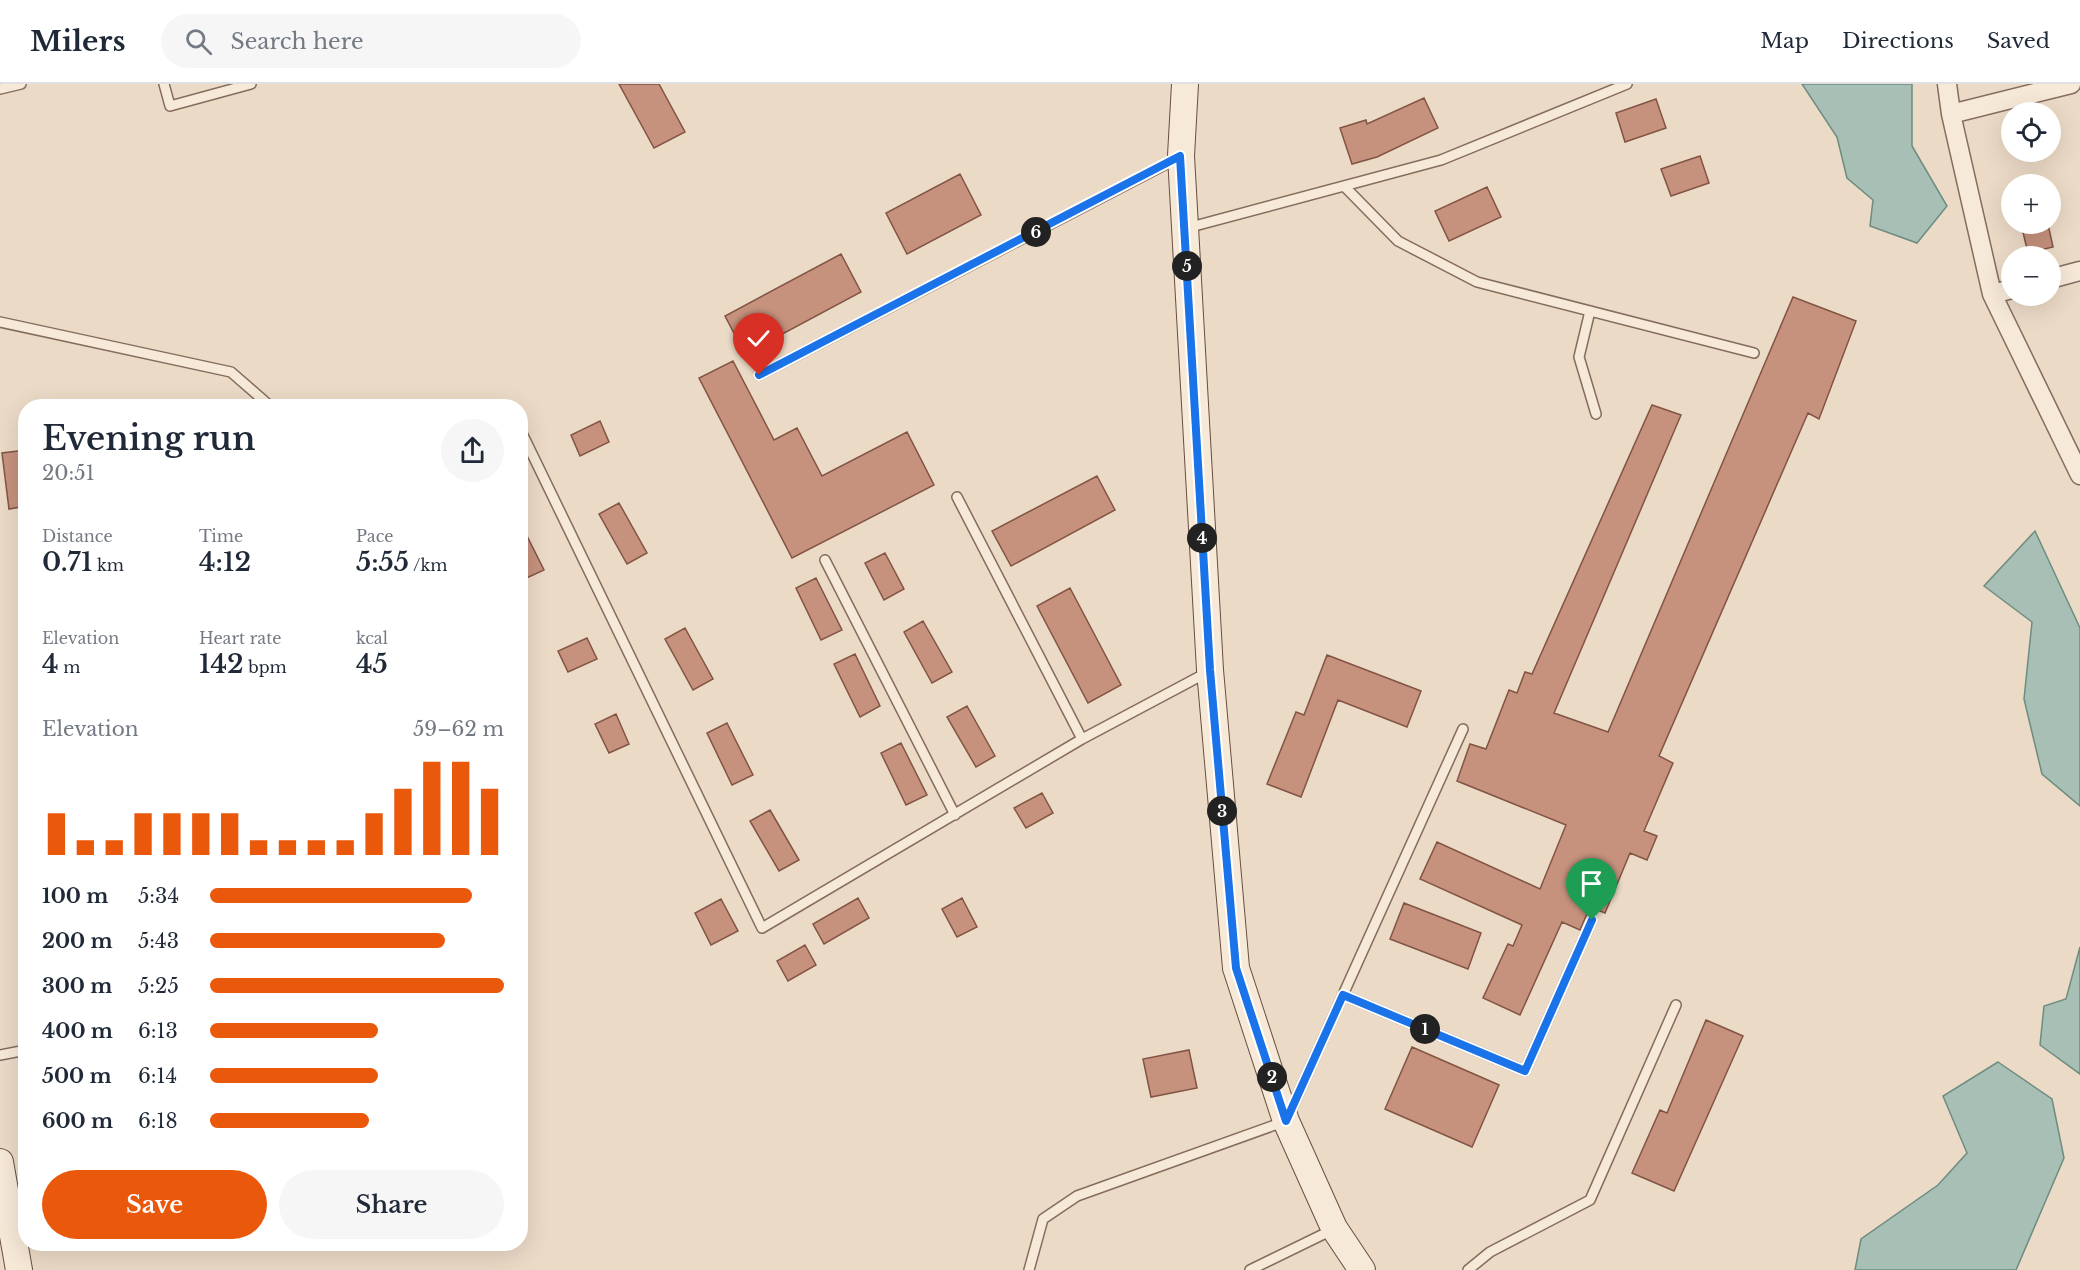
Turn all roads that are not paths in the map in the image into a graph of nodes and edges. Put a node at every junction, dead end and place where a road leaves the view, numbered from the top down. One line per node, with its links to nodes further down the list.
1 (21, 84): 8 (lane)
2 (164, 84): 3 (lane)
3 (251, 84)
4 (1185, 84): 10 (street)
5 (1627, 84): 11 (lane)
6 (1947, 84): 9 (street)
7 (2071, 84): 9 (street)
8 (0, 90)
9 (1951, 114): 16 (street)
10 (1180, 156): 12 (street); 20 (lane)
11 (1344, 186): 12 (lane); 17 (lane)
12 (1185, 228): 27 (street)
13 (2080, 271): 14 (street)
14 (2061, 276)
15 (2001, 292): 16 (street)
16 (1992, 294): 24 (street)
17 (1590, 311): 19 (lane); 22 (lane)
18 (0, 322): 21 (lane)
19 (1754, 353)
20 (759, 375)
21 (262, 399)
22 (1596, 414)
23 (528, 445): 30 (lane)
24 (2079, 475)
25 (957, 497): 29 (lane)
26 (825, 560): 30 (lane)
27 (1210, 670): 29 (lane); 36 (street)
28 (1463, 729): 32 (lane)
29 (1082, 740): 30 (lane)
30 (955, 815)
31 (1592, 920): 32 (lane)
32 (1343, 995): 36 (lane)
33 (1676, 1005): 43 (lane)
34 (18, 1052): 35 (lane)
35 (0, 1055)
36 (1286, 1121): 38 (street); 40 (lane)
37 (0, 1162): 39 (street)
38 (1334, 1228): 41 (lane); 42 (street)
39 (19, 1270)
40 (1029, 1270)
41 (1250, 1270)
42 (1362, 1270)
43 (1468, 1270)

